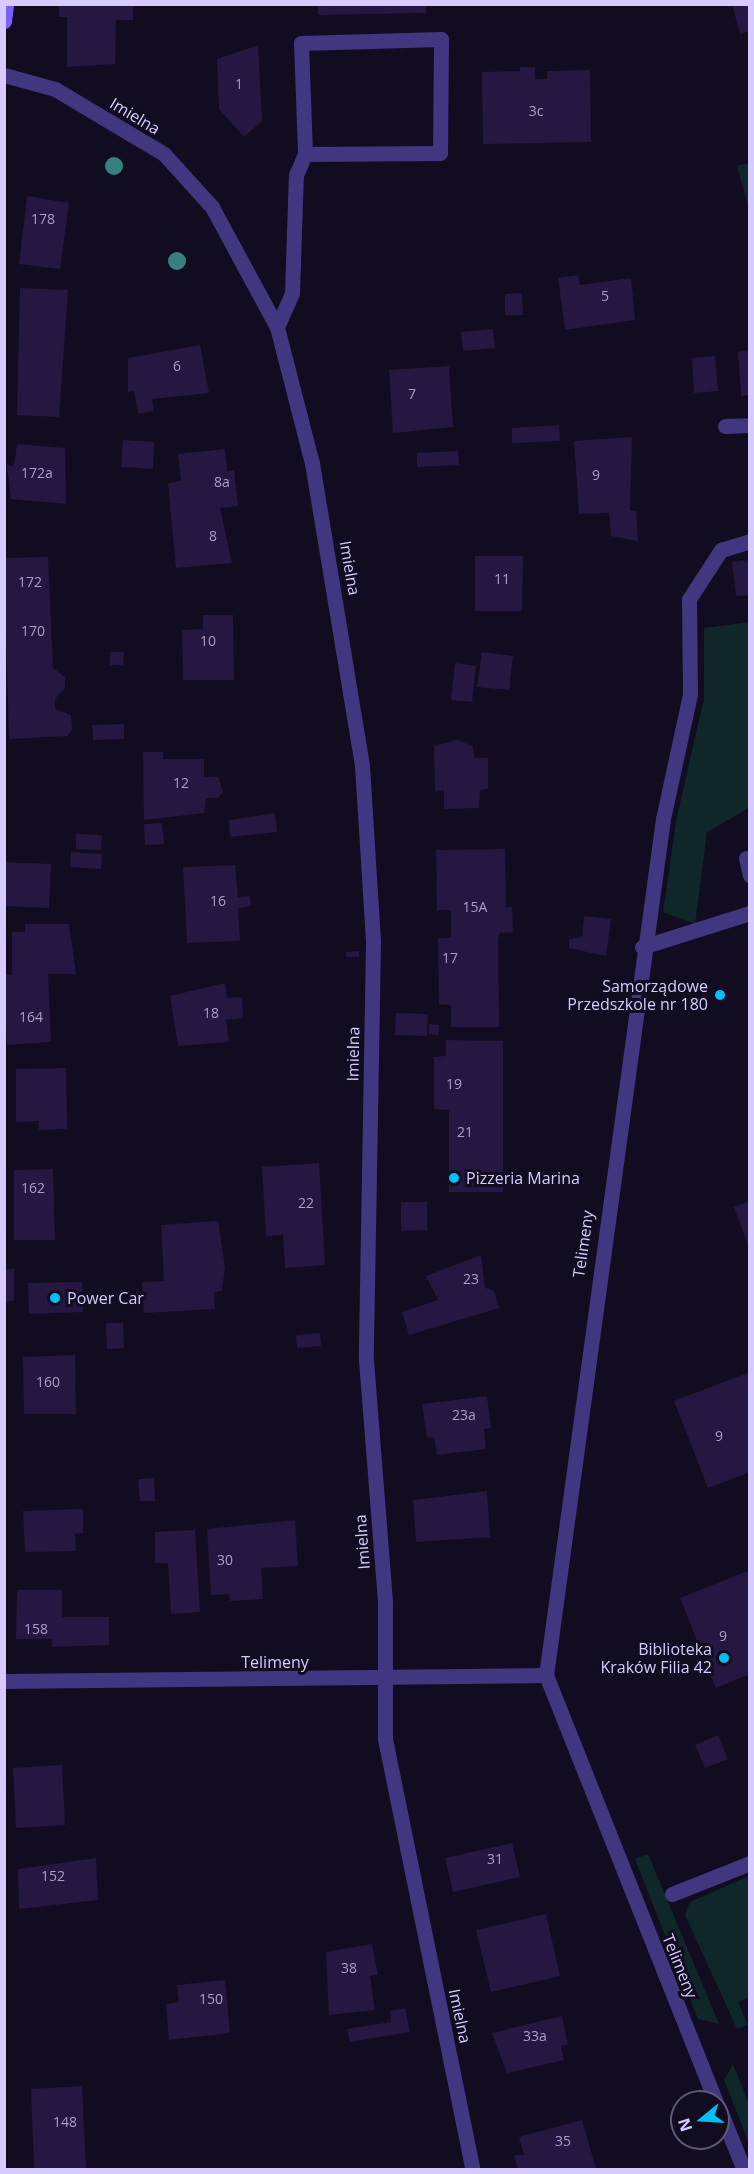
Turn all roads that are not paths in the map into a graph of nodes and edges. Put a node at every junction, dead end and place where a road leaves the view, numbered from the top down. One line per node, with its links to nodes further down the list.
1 (6, 4): 2 (street)
2 (4, 21)
3 (4, 75): 5 (street, Imielna)
4 (305, 154): 4 (street); 5 (street)
5 (277, 327): 14 (street, Imielna)
6 (750, 425): 7 (street)
7 (725, 426)
8 (750, 541): 12 (street, Telimeny)
9 (746, 858): 10 (street)
10 (750, 876)
11 (750, 913): 12 (street)
12 (642, 947): 13 (street, Telimeny)
13 (546, 1675): 14 (street, Telimeny); 18 (street, Telimeny)
14 (385, 1679): 15 (street, Telimeny); 20 (street, Imielna)
15 (4, 1682)
16 (750, 1863): 17 (street)
17 (672, 1894)
18 (711, 2090)
19 (730, 2135): 21 (street)
20 (473, 2169)
21 (744, 2169)

